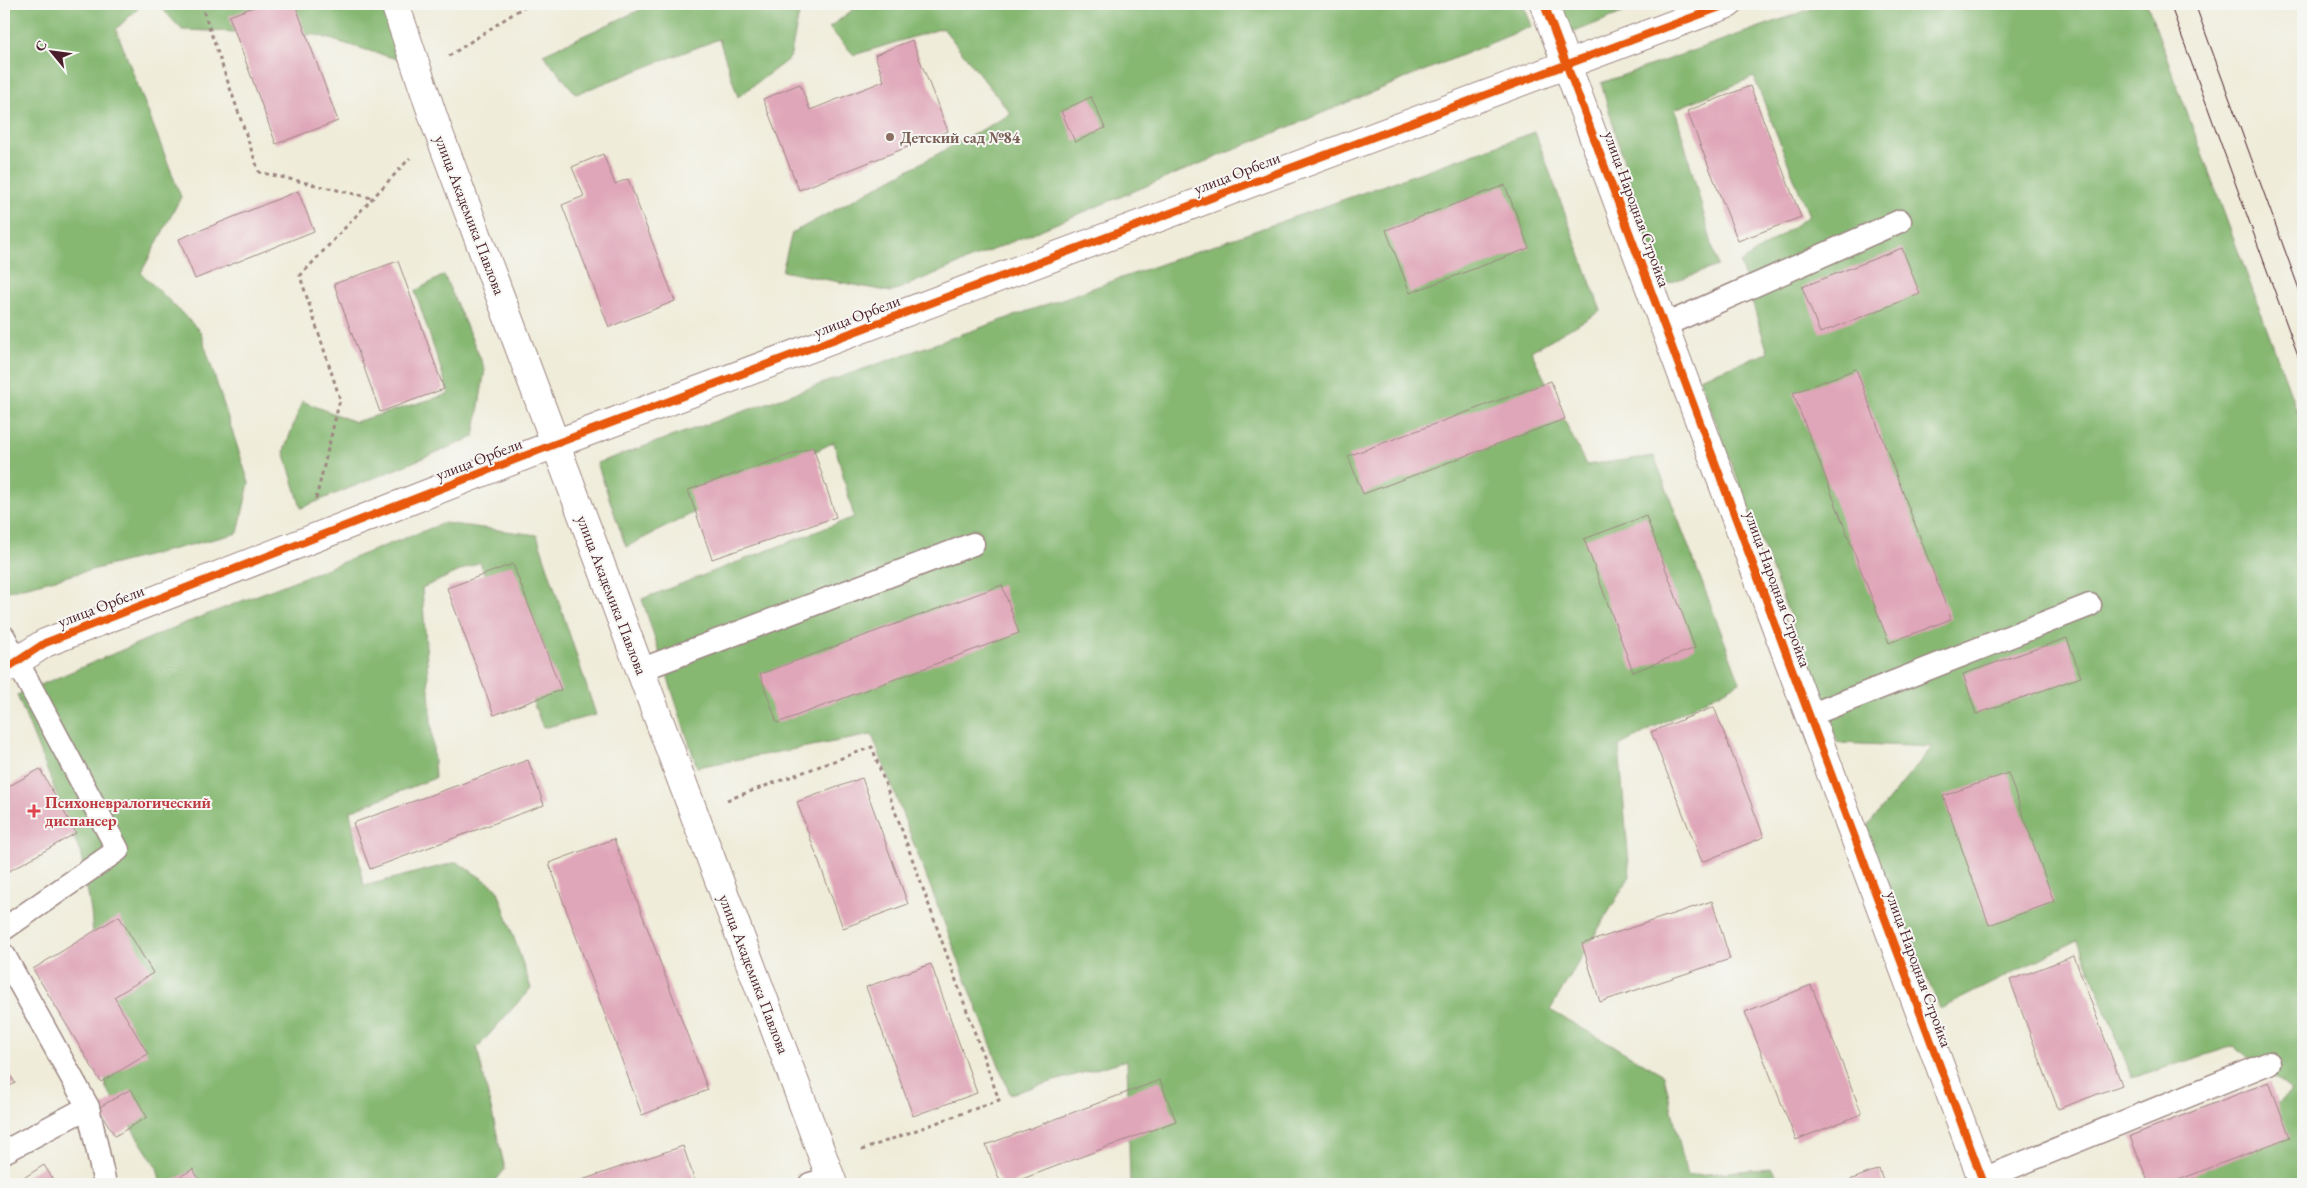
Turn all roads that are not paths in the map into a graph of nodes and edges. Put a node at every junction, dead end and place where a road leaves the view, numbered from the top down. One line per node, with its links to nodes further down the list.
1 (395, 4): 7 (street, улица Академика Павлова)
2 (1544, 4): 4 (street, улица Народная Стройка)
3 (1728, 4): 4 (street, улица Орбели)
4 (1568, 63): 6 (street, улица Народная Стройка); 7 (street, улица Орбели)
5 (1900, 221): 6 (lane)
6 (1665, 324): 13 (street, улица Народная Стройка)
7 (555, 444): 11 (street, улица Орбели); 12 (street, улица Академика Павлова)
8 (973, 544): 12 (lane)
9 (2090, 605): 13 (lane)
10 (4, 637): 11 (lane)
11 (10, 666): 14 (lane)
12 (640, 670): 19 (street, улица Академика Павлова)
13 (1810, 715): 20 (street, улица Народная Стройка)
14 (4, 929)
15 (4, 955): 17 (lane)
16 (2269, 1063): 20 (lane)
17 (88, 1108): 18 (lane); 21 (lane)
18 (4, 1152)
19 (824, 1177)
20 (1984, 1182)
21 (105, 1184)

